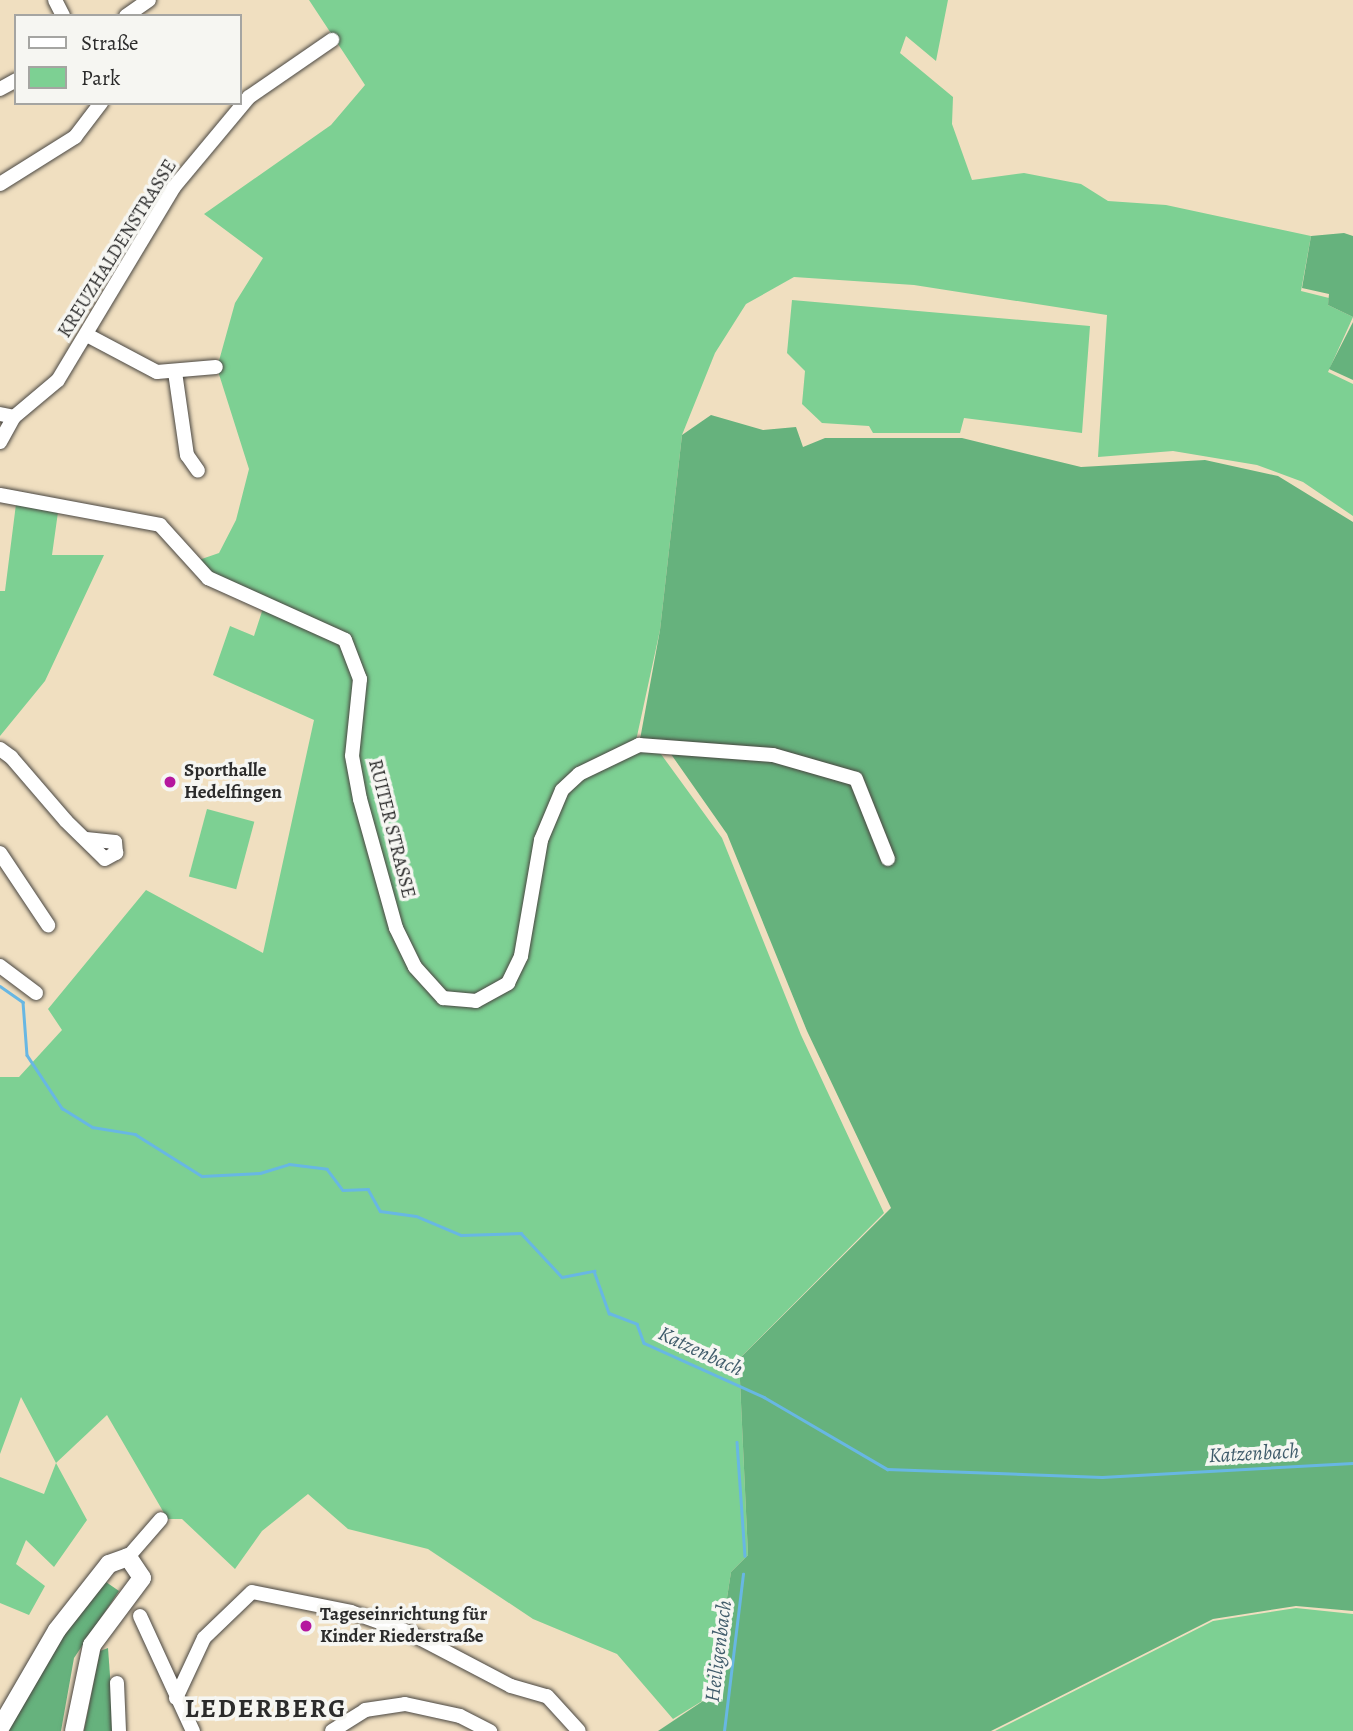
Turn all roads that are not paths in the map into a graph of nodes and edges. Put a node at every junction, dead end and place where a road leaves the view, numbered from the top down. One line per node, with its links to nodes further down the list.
1 (149, 0): 2 (street)
2 (129, 14)
3 (332, 40): 6 (street, KREUZHALDENSTRASSE)
4 (99, 105): 5 (street)
5 (0, 184)
6 (87, 335): 8 (street); 9 (street, KREUZHALDENSTRASSE)
7 (216, 367): 8 (street)
8 (175, 372): 11 (street)
9 (7, 416): 10 (street)
10 (0, 442)
11 (198, 471)
12 (0, 495): 16 (street, RUITER STRASSE)
13 (0, 749): 14 (street)
14 (86, 839)
15 (0, 853): 17 (street)
16 (888, 859)
17 (48, 925)
18 (0, 966): 19 (street)
19 (36, 993)
20 (161, 1519): 21 (street)
21 (128, 1557): 25 (main road); 27 (main road)
22 (140, 1616): 24 (street)
23 (117, 1683): 28 (street)
24 (176, 1698): 26 (street); 31 (street)
25 (0, 1728)
26 (188, 1728)
27 (74, 1731)
28 (119, 1731)
29 (332, 1731): 30 (street)
30 (490, 1731)
31 (579, 1731)

